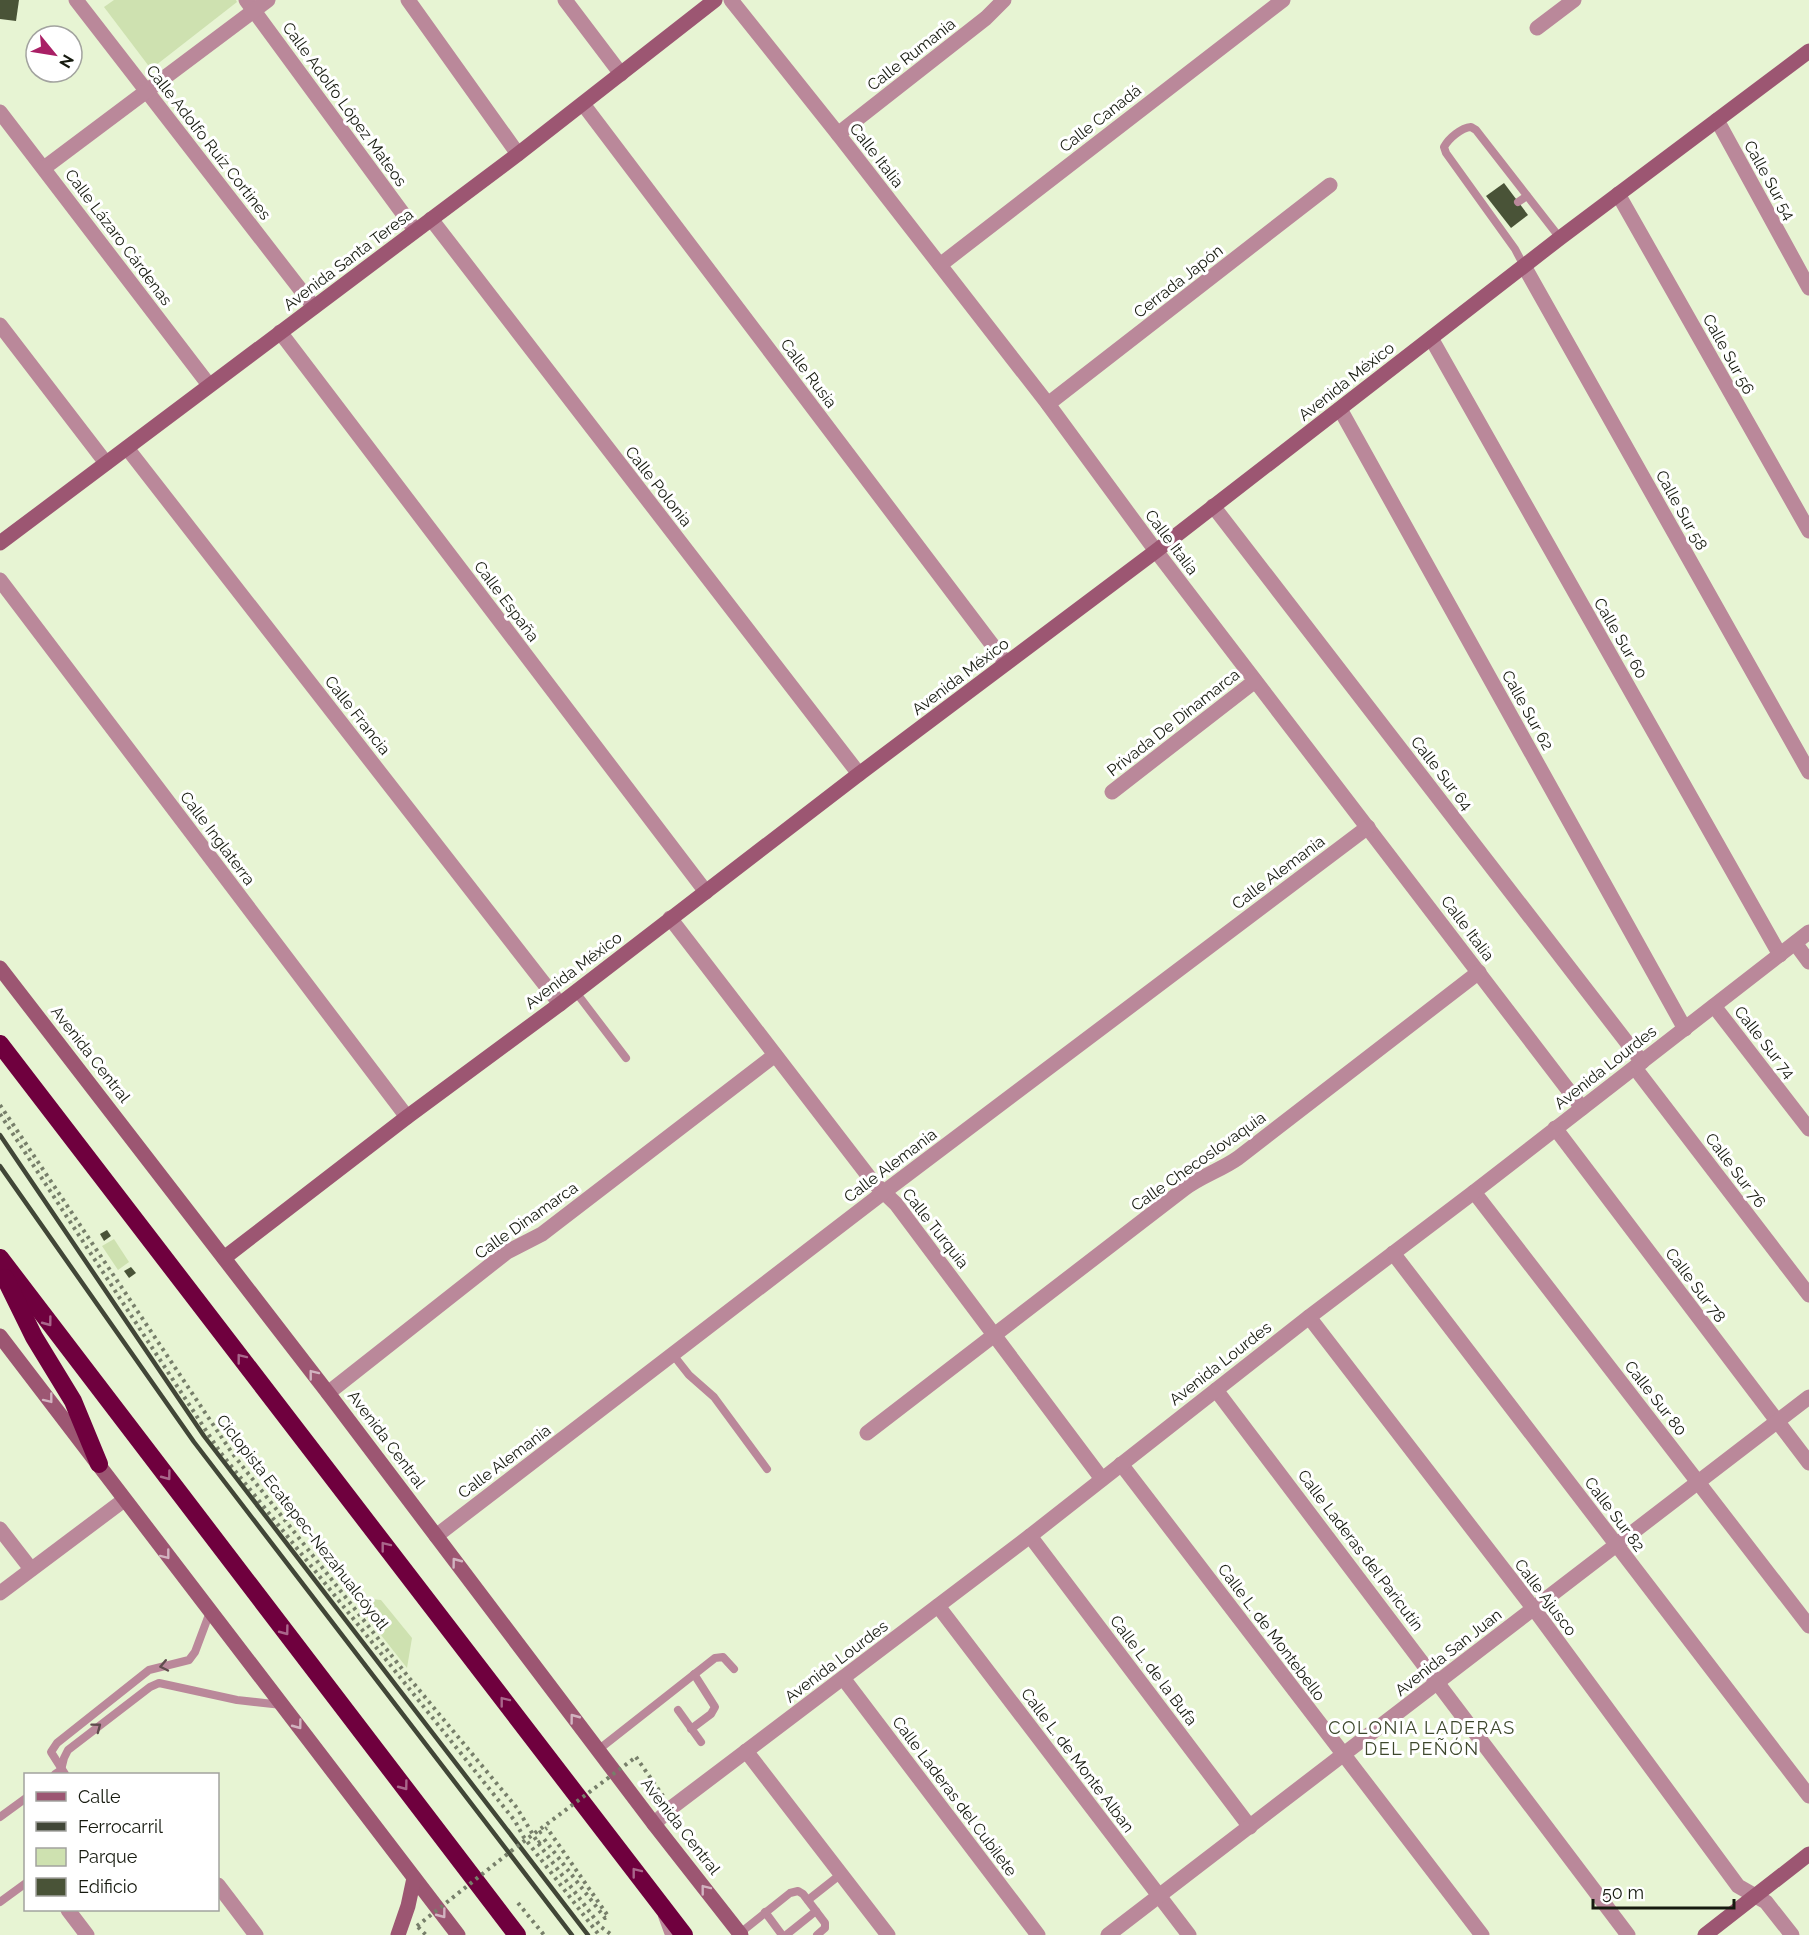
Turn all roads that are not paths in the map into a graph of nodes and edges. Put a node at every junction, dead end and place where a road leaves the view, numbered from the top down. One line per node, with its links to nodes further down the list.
1 (76, 0): 14 (street, Calle Adolfo Ruíz Cortines)
2 (268, 0): 10 (street)
3 (408, 0): 19 (street)
4 (566, 0): 13 (street)
5 (715, 0): 13 (street, Avenida Santa Teresa)
6 (731, 0): 18 (street, Calle Italia)
7 (1004, 0): 18 (street, Calle Rumania)
8 (1283, 0): 28 (street, Calle Canadá)
9 (1574, 0): 11 (street)
10 (250, 5): 14 (street); 26 (street, Calle Adolfo López Mateos)
11 (1537, 28)
12 (1809, 51): 17 (street, Avenida México)
13 (621, 74): 15 (street, Avenida Santa Teresa)
14 (147, 91): 20 (street); 31 (street, Calle Adolfo Ruíz Cortines)
15 (583, 104): 19 (street, Avenida Santa Teresa); 45 (street, Calle Rusia)
16 (0, 112): 20 (street, Calle Lázaro Cárdenas)
17 (1717, 120): 22 (street, Avenida México); 30 (street, Calle Sur 54)
18 (838, 134): 28 (street, Calle Italia)
19 (518, 154): 25 (street, Avenida Santa Teresa)
20 (44, 168): 35 (street, Calle Lázaro Cárdenas)
21 (1330, 185): 36 (street, Cerrada Japón)
22 (1618, 194): 27 (street, Avenida México); 41 (street, Calle Sur 56)
23 (1527, 196): 24 (lane); 27 (lane); 29 (lane)
24 (1518, 202)
25 (431, 219): 26 (street, Avenida Santa Teresa); 48 (street, Calle Polonia)
26 (415, 231): 31 (street, Avenida Santa Teresa)
27 (1560, 238): 29 (street, Avenida México)
28 (940, 265): 36 (street, Calle Italia)
29 (1524, 266): 34 (street, Avenida México); 47 (street, Calle Sur 58)
30 (1809, 288)
31 (314, 307): 33 (street, Avenida Santa Teresa)
32 (0, 325): 39 (street)
33 (280, 332): 35 (street, Avenida Santa Teresa); 51 (street, Calle España)
34 (1431, 338): 37 (street, Avenida México); 55 (street, Calle Sur 60)
35 (208, 385): 38 (street, Avenida Santa Teresa)
36 (1048, 404): 43 (street, Calle Italia)
37 (1340, 409): 40 (street, Avenida México); 62 (street, Calle Sur 62)
38 (127, 448): 39 (street, Avenida Santa Teresa); 60 (street, Calle Francia)
39 (106, 464): 42 (street, Avenida Santa Teresa)
40 (1213, 506): 43 (street, Avenida México); 66 (street, Calle Sur 64)
41 (1809, 531)
42 (0, 542)
43 (1156, 551): 45 (street, Avenida México); 46 (street, Calle Italia)
44 (0, 580): 68 (street, Calle Inglaterra)
45 (1006, 663): 48 (street, Avenida México)
46 (1255, 681): 49 (street, Privada De Dinamarca); 50 (street, Calle Italia)
47 (1809, 772)
48 (859, 774): 51 (street, Avenida México)
49 (1112, 792)
50 (1368, 826): 58 (street, Calle Italia); 71 (street, Calle Alemania)
51 (706, 892): 52 (street, Avenida México)
52 (670, 918): 59 (street, Avenida México); 64 (street, Calle Turquia)
53 (1809, 932): 54 (street, Avenida Lourdes)
54 (1795, 943): 55 (street, Avenida Lourdes); 56 (street)
55 (1780, 955): 61 (street, Avenida Lourdes)
56 (1809, 962)
57 (0, 968): 75 (street, Avenida Central)
58 (1479, 972): 67 (street, Calle Italia); 80 (street, Calle Checoslovaquia)
59 (575, 991): 60 (street, Avenida México); 65 (lane)
60 (560, 1004): 68 (street, Avenida México)
61 (1714, 1006): 62 (street, Avenida Lourdes); 70 (street, Calle Sur 74)
62 (1685, 1029): 66 (street, Avenida Lourdes)
63 (0, 1044): 126 (highway, one-way to 63)
64 (775, 1055): 71 (street, Calle Turquia); 83 (street, Calle Dinamarca)
65 (626, 1058)
66 (1639, 1065): 67 (street, Avenida Lourdes); 77 (street, Calle Sur 76)
67 (1582, 1108): 69 (street, Avenida Lourdes)
68 (407, 1117): 75 (street, Avenida México)
69 (1555, 1128): 72 (street, Avenida Lourdes); 85 (street, Calle Sur 78)
70 (1809, 1129)
71 (884, 1192): 80 (street, Calle Turquia); 81 (street, Calle Alemania)
72 (1474, 1192): 73 (street, Avenida Lourdes); 92 (street, Calle Sur 80)
73 (1393, 1253): 78 (street, Avenida Lourdes); 97 (street, Calle Sur 82)
74 (0, 1258): 139 (highway, one-way to 139)
75 (224, 1258): 83 (street, Avenida Central, one-way to 75)
76 (0, 1268): 88 (highway)
77 (1809, 1294)
78 (1309, 1317): 82 (street, Avenida Lourdes); 101 (street, Calle Ajusco)
79 (0, 1336): 88 (street, one-way to 88)
80 (994, 1336): 86 (street, Calle Checoslovaquia); 91 (street, Calle Turquia)
81 (674, 1356): 90 (lane); 95 (street, Calle Alemania)
82 (1216, 1390): 89 (street, Avenida Lourdes); 107 (street, Calle Laderas del Paricutín)
83 (328, 1393): 95 (street, Avenida Central)
84 (1809, 1397): 85 (street, Avenida San Juan)
85 (1777, 1421): 87 (street, Calle Sur 78); 92 (street, Avenida San Juan)
86 (867, 1434)
87 (1809, 1463)
88 (99, 1464): 93 (street)
89 (1121, 1464): 91 (street, Avenida Lourdes); 114 (street, Calle L. de Montebello)
90 (767, 1469)
91 (1102, 1479): 96 (street, Avenida Lourdes)
92 (1698, 1481): 97 (street, Avenida San Juan); 103 (street, Calle Sur 80)
93 (124, 1500): 98 (street); 102 (street, one-way to 102)
94 (0, 1529): 98 (street)
95 (436, 1536): 112 (street, Avenida Central, one-way to 95)
96 (1030, 1536): 100 (street, Avenida Lourdes); 120 (street, Calle L. de la Bufa)
97 (1616, 1545): 101 (street, Avenida San Juan); 116 (street, Calle Sur 82)
98 (31, 1569): 99 (street)
99 (0, 1593)
100 (938, 1606): 106 (street, Avenida Lourdes); 127 (street, Calle L. de Monte Alban)
101 (1534, 1609): 107 (street, Avenida San Juan); 128 (street, Calle Ajusco)
102 (210, 1612): 108 (street); 115 (lane, one-way to 115)
103 (1809, 1626)
104 (734, 1669): 105 (lane)
105 (694, 1674): 110 (lane); 112 (lane)
106 (843, 1678): 113 (street, Avenida Lourdes); 145 (street, Calle Laderas del Cubilete)
107 (1439, 1683): 114 (street, Avenida San Juan); 149 (street, Calle Laderas del Paricutín)
108 (283, 1705): 115 (lane, one-way to 108); 123 (street, one-way to 123)
109 (678, 1710): 110 (lane)
110 (691, 1729): 111 (lane)
111 (700, 1742)
112 (598, 1750): 119 (street, Avenida Central)
113 (746, 1751): 119 (street, Avenida Lourdes); 122 (street)
114 (1344, 1755): 120 (street, Avenida San Juan); 148 (street, Calle L. de Montebello)
115 (61, 1773)
116 (1809, 1796)
117 (24, 1799): 118 (lane)
118 (0, 1817)
119 (654, 1824): 134 (street, Avenida Central, one-way to 119)
120 (1250, 1827): 127 (street, Avenida San Juan)
121 (1809, 1854): 128 (street)
122 (841, 1874): 129 (lane); 144 (street)
123 (414, 1878): 137 (street); 138 (street, one-way to 138)
124 (24, 1884): 130 (lane)
125 (219, 1886): 136 (street)
126 (654, 1896): 140 (lane); 141 (highway)
127 (1159, 1896): 146 (street, Avenida San Juan); 147 (street, Calle L. de Monte Alban)
128 (1755, 1896): 150 (street); 151 (street, Calle Ajusco)
129 (808, 1900): 132 (lane); 133 (lane)
130 (0, 1902)
131 (69, 1911): 135 (street)
132 (816, 1911): 142 (lane); 143 (lane)
133 (765, 1912): 134 (lane); 142 (lane)
134 (741, 1934)
135 (87, 1935)
136 (256, 1935)
137 (398, 1935)
138 (458, 1935)
139 (518, 1935)
140 (669, 1935)
141 (684, 1935)
142 (784, 1935)
143 (817, 1935)
144 (888, 1935)
145 (1038, 1935)
146 (1108, 1935)
147 (1189, 1935)
148 (1482, 1935)
149 (1628, 1935)
150 (1705, 1935)
151 (1792, 1935)

